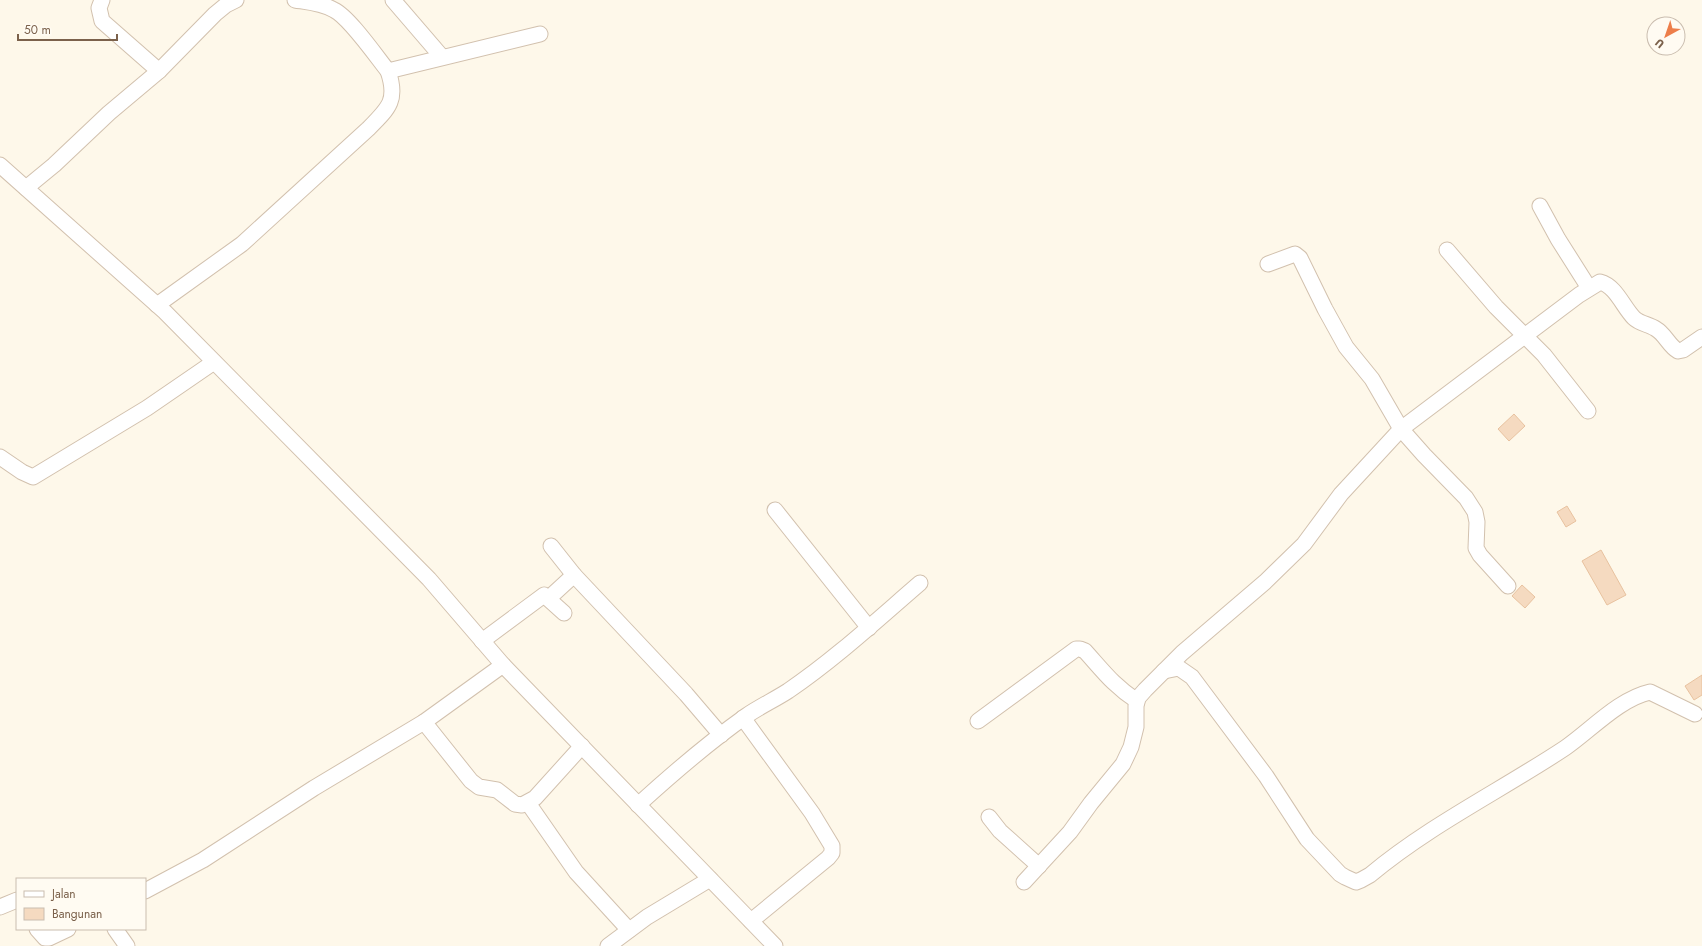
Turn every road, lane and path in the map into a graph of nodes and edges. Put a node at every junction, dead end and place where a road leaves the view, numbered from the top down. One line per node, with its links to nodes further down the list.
1 (102, 0): 7 (street)
2 (236, 0): 7 (street)
3 (295, 0): 8 (street)
4 (393, 0): 6 (street)
5 (540, 34): 6 (street)
6 (442, 57): 8 (street)
7 (159, 71): 10 (street)
8 (388, 71): 15 (street)
9 (0, 165): 10 (street)
10 (26, 188): 15 (street)
11 (1540, 206): 14 (street)
12 (1447, 250): 16 (street)
13 (1268, 264): 20 (street)
14 (1590, 288): 16 (street); 17 (street)
15 (157, 305): 18 (street)
16 (1525, 334): 19 (street); 20 (street)
17 (1702, 337)
18 (214, 362): 21 (street); 30 (street)
19 (1588, 411)
20 (1401, 429): 26 (street); 32 (street)
21 (0, 457)
22 (775, 510): 29 (street)
23 (551, 546): 24 (street)
24 (574, 575): 27 (street); 38 (street)
25 (920, 583): 29 (street)
26 (1508, 586)
27 (549, 598): 28 (street); 30 (street)
28 (564, 613)
29 (869, 628): 35 (street)
30 (482, 641): 31 (street)
31 (503, 665): 37 (street); 39 (street)
32 (1164, 671): 33 (street); 34 (street)
33 (1137, 702): 36 (street); 43 (street)
34 (1694, 714)
35 (743, 718): 38 (street); 49 (street)
36 (978, 721)
37 (424, 722): 40 (street); 46 (street)
38 (722, 735): 41 (street)
39 (582, 746): 40 (street); 41 (street)
40 (528, 803): 53 (street)
41 (638, 805): 44 (street)
42 (989, 817): 43 (street)
43 (1039, 866): 45 (street)
44 (710, 879): 49 (street); 53 (street)
45 (1024, 882)
46 (146, 890)
47 (16, 900): 48 (street)
48 (0, 907)
49 (751, 921): 56 (street)
50 (38, 930): 51 (street)
51 (66, 930)
52 (116, 930): 54 (street)
53 (629, 930): 55 (street)
54 (127, 946)
55 (608, 946)
56 (775, 946)

